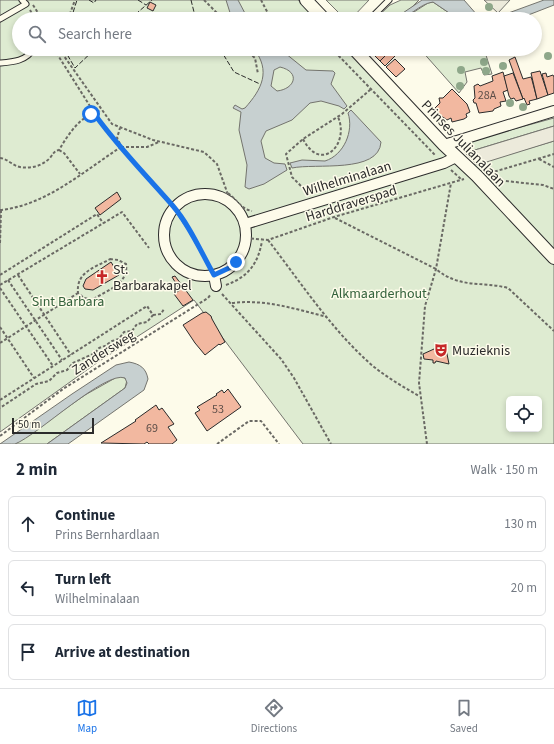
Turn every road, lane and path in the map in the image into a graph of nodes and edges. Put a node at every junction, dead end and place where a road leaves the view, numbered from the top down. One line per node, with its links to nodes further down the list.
1 (22, 0): 8 (lane)
2 (75, 0): 10 (path)
3 (204, 0): 11 (path)
4 (261, 0): 12 (path)
5 (306, 0): 13 (street)
6 (389, 0): 14 (lane)
7 (32, 4): 9 (path)
8 (13, 12)
9 (37, 12)
10 (71, 12)
11 (216, 12)
12 (267, 12)
13 (317, 12)
14 (377, 12)
15 (12, 13): 16 (lane)
16 (0, 20)
17 (27, 56): 23 (lane)
18 (58, 56): 29 (path)
19 (64, 56): 27 (path)
20 (253, 56): 24 (path)
21 (339, 56): 26 (path)
22 (361, 56): 25 (street, Prinses Julianalaan)
23 (0, 63)
24 (258, 74)
25 (382, 79): 26 (path); 34 (street, Prinses Julianalaan)
26 (371, 89): 30 (path); 41 (path)
27 (101, 111): 29 (path); 31 (path)
28 (554, 111): 34 (street)
29 (93, 112): 35 (path); 36 (path)
30 (338, 117): 32 (path); 32 (path)
31 (120, 128): 33 (path); 35 (path)
32 (303, 139): 49 (path)
33 (160, 141): 35 (path); 48 (path)
34 (444, 145): 38 (street, Prinses Julianalaan)
35 (121, 147): 43 (path); 50 (path)
36 (59, 150): 39 (path); 43 (path)
37 (554, 154): 40 (path)
38 (456, 157): 41 (street, Wilhelminalaan); 44 (street, Prinses Julianalaan)
39 (0, 158)
40 (539, 158): 42 (path); 44 (path)
41 (444, 163): 49 (street, Wilhelminalaan)
42 (554, 167)
43 (80, 174): 51 (path)
44 (483, 178): 47 (path); 61 (street, Prinses Julianalaan)
45 (462, 180): 46 (path, Harddraverspad)
46 (452, 183): 53 (path, Harddraverspad); 62 (path)
47 (554, 189)
48 (226, 195): 50 (street); 52 (path); 55 (street)
49 (314, 202): 55 (street, Wilhelminalaan)
50 (173, 207): 65 (path); 65 (street)
51 (0, 210): 59 (path)
52 (256, 211)
53 (334, 217): 57 (path, Harddraverspad); 62 (path)
54 (104, 223): 60 (path); 63 (path); 64 (path)
55 (245, 224): 56 (street)
56 (246, 238): 58 (path, Harddraverspad); 65 (street)
57 (268, 240): 58 (path, Harddraverspad); 74 (path)
58 (262, 241): 68 (path, Zandersweg)
59 (0, 243)
60 (149, 248)
61 (554, 258)
62 (436, 269): 78 (path); 85 (path)
63 (0, 275)
64 (18, 275): 66 (path); 72 (path)
65 (214, 275): 68 (street)
66 (8, 280): 67 (path); 75 (path)
67 (0, 286): 76 (path)
68 (218, 289): 70 (path); 88 (path, Zandersweg)
69 (78, 293): 69 (path); 72 (path)
70 (231, 303): 74 (path); 91 (path)
71 (164, 309): 73 (path)
72 (44, 314): 75 (path); 81 (path)
73 (152, 316): 81 (path); 87 (path)
74 (328, 318): 85 (path)
75 (36, 320): 76 (path); 82 (path)
76 (26, 326): 79 (path); 83 (path)
77 (0, 327): 79 (path)
78 (554, 331)
79 (7, 338): 80 (path); 84 (path)
80 (0, 342)
81 (71, 355): 82 (path)
82 (62, 360): 83 (path)
83 (53, 366): 84 (path)
84 (34, 378): 86 (path)
85 (420, 396): 92 (path)
86 (0, 400)
87 (0, 408)
88 (0, 436)
89 (217, 444): 90 (path)
90 (279, 444)
91 (331, 444)
92 (427, 444)

